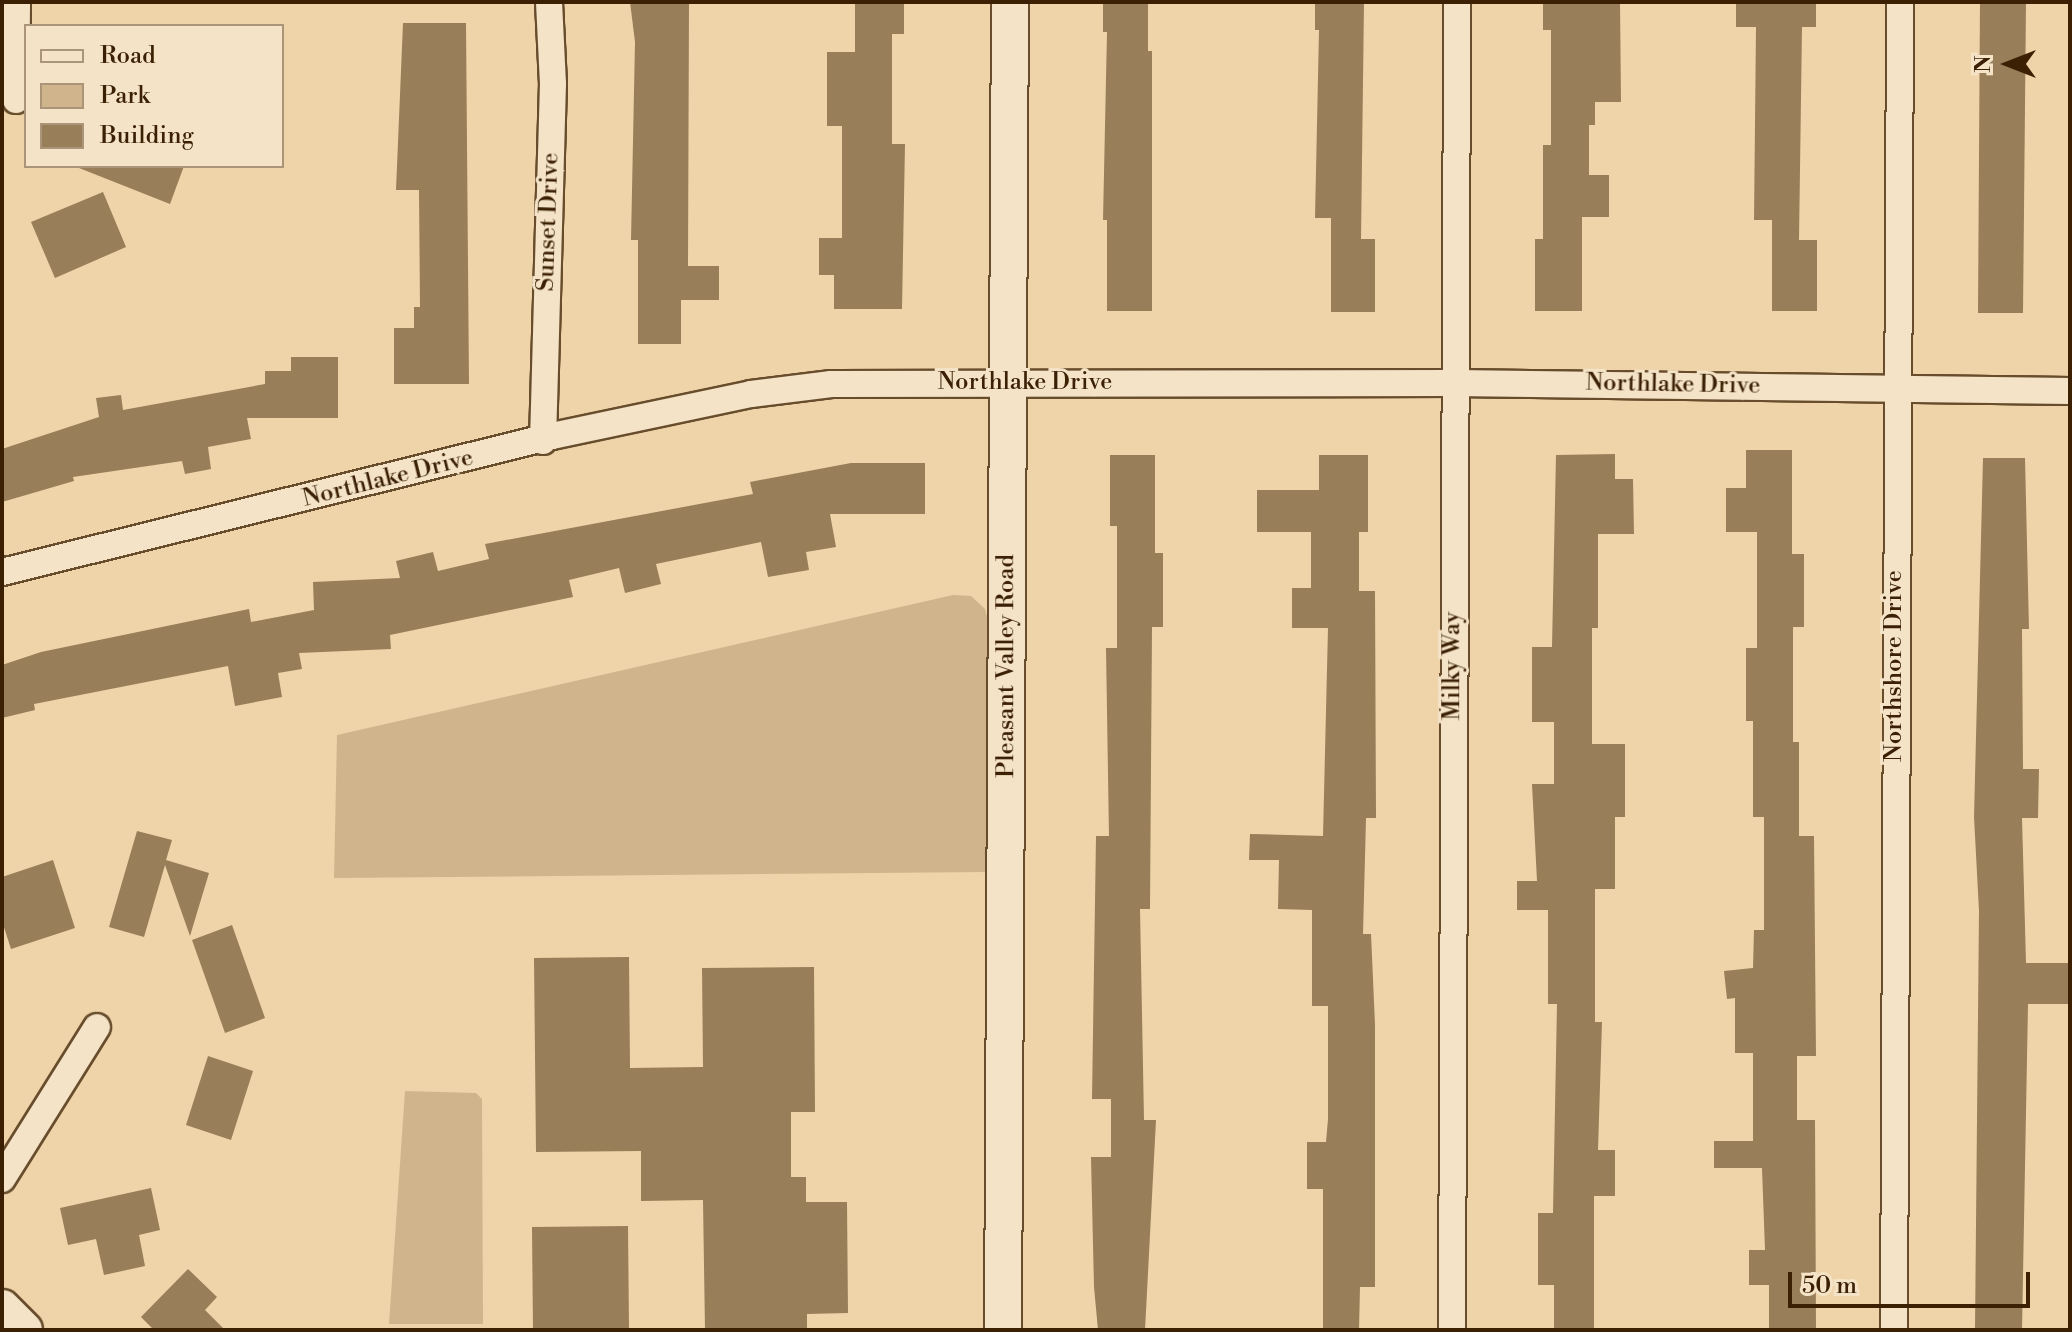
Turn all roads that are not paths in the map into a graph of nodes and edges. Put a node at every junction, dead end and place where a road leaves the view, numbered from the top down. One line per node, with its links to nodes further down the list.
1 (17, 2): 6 (street)
2 (549, 2): 11 (street, Sunset Drive)
3 (1010, 2): 7 (street, Pleasant Valley Road)
4 (1457, 2): 8 (street, Milky Way)
5 (1900, 2): 9 (street, Northshore Drive)
6 (16, 100)
7 (1008, 382): 8 (street, Northlake Drive); 11 (street, Northlake Drive); 17 (street, Pleasant Valley Road)
8 (1454, 383): 9 (street, Northlake Drive); 18 (street, Milky Way)
9 (1896, 387): 10 (street, Northlake Drive); 19 (street, Northshore Drive)
10 (2070, 391)
11 (543, 441): 12 (street, Northlake Drive)
12 (2, 572)
13 (97, 1027): 14 (street)
14 (2, 1179)
15 (2, 1308): 16 (street)
16 (24, 1330)
17 (1003, 1330)
18 (1452, 1330)
19 (1894, 1330)

